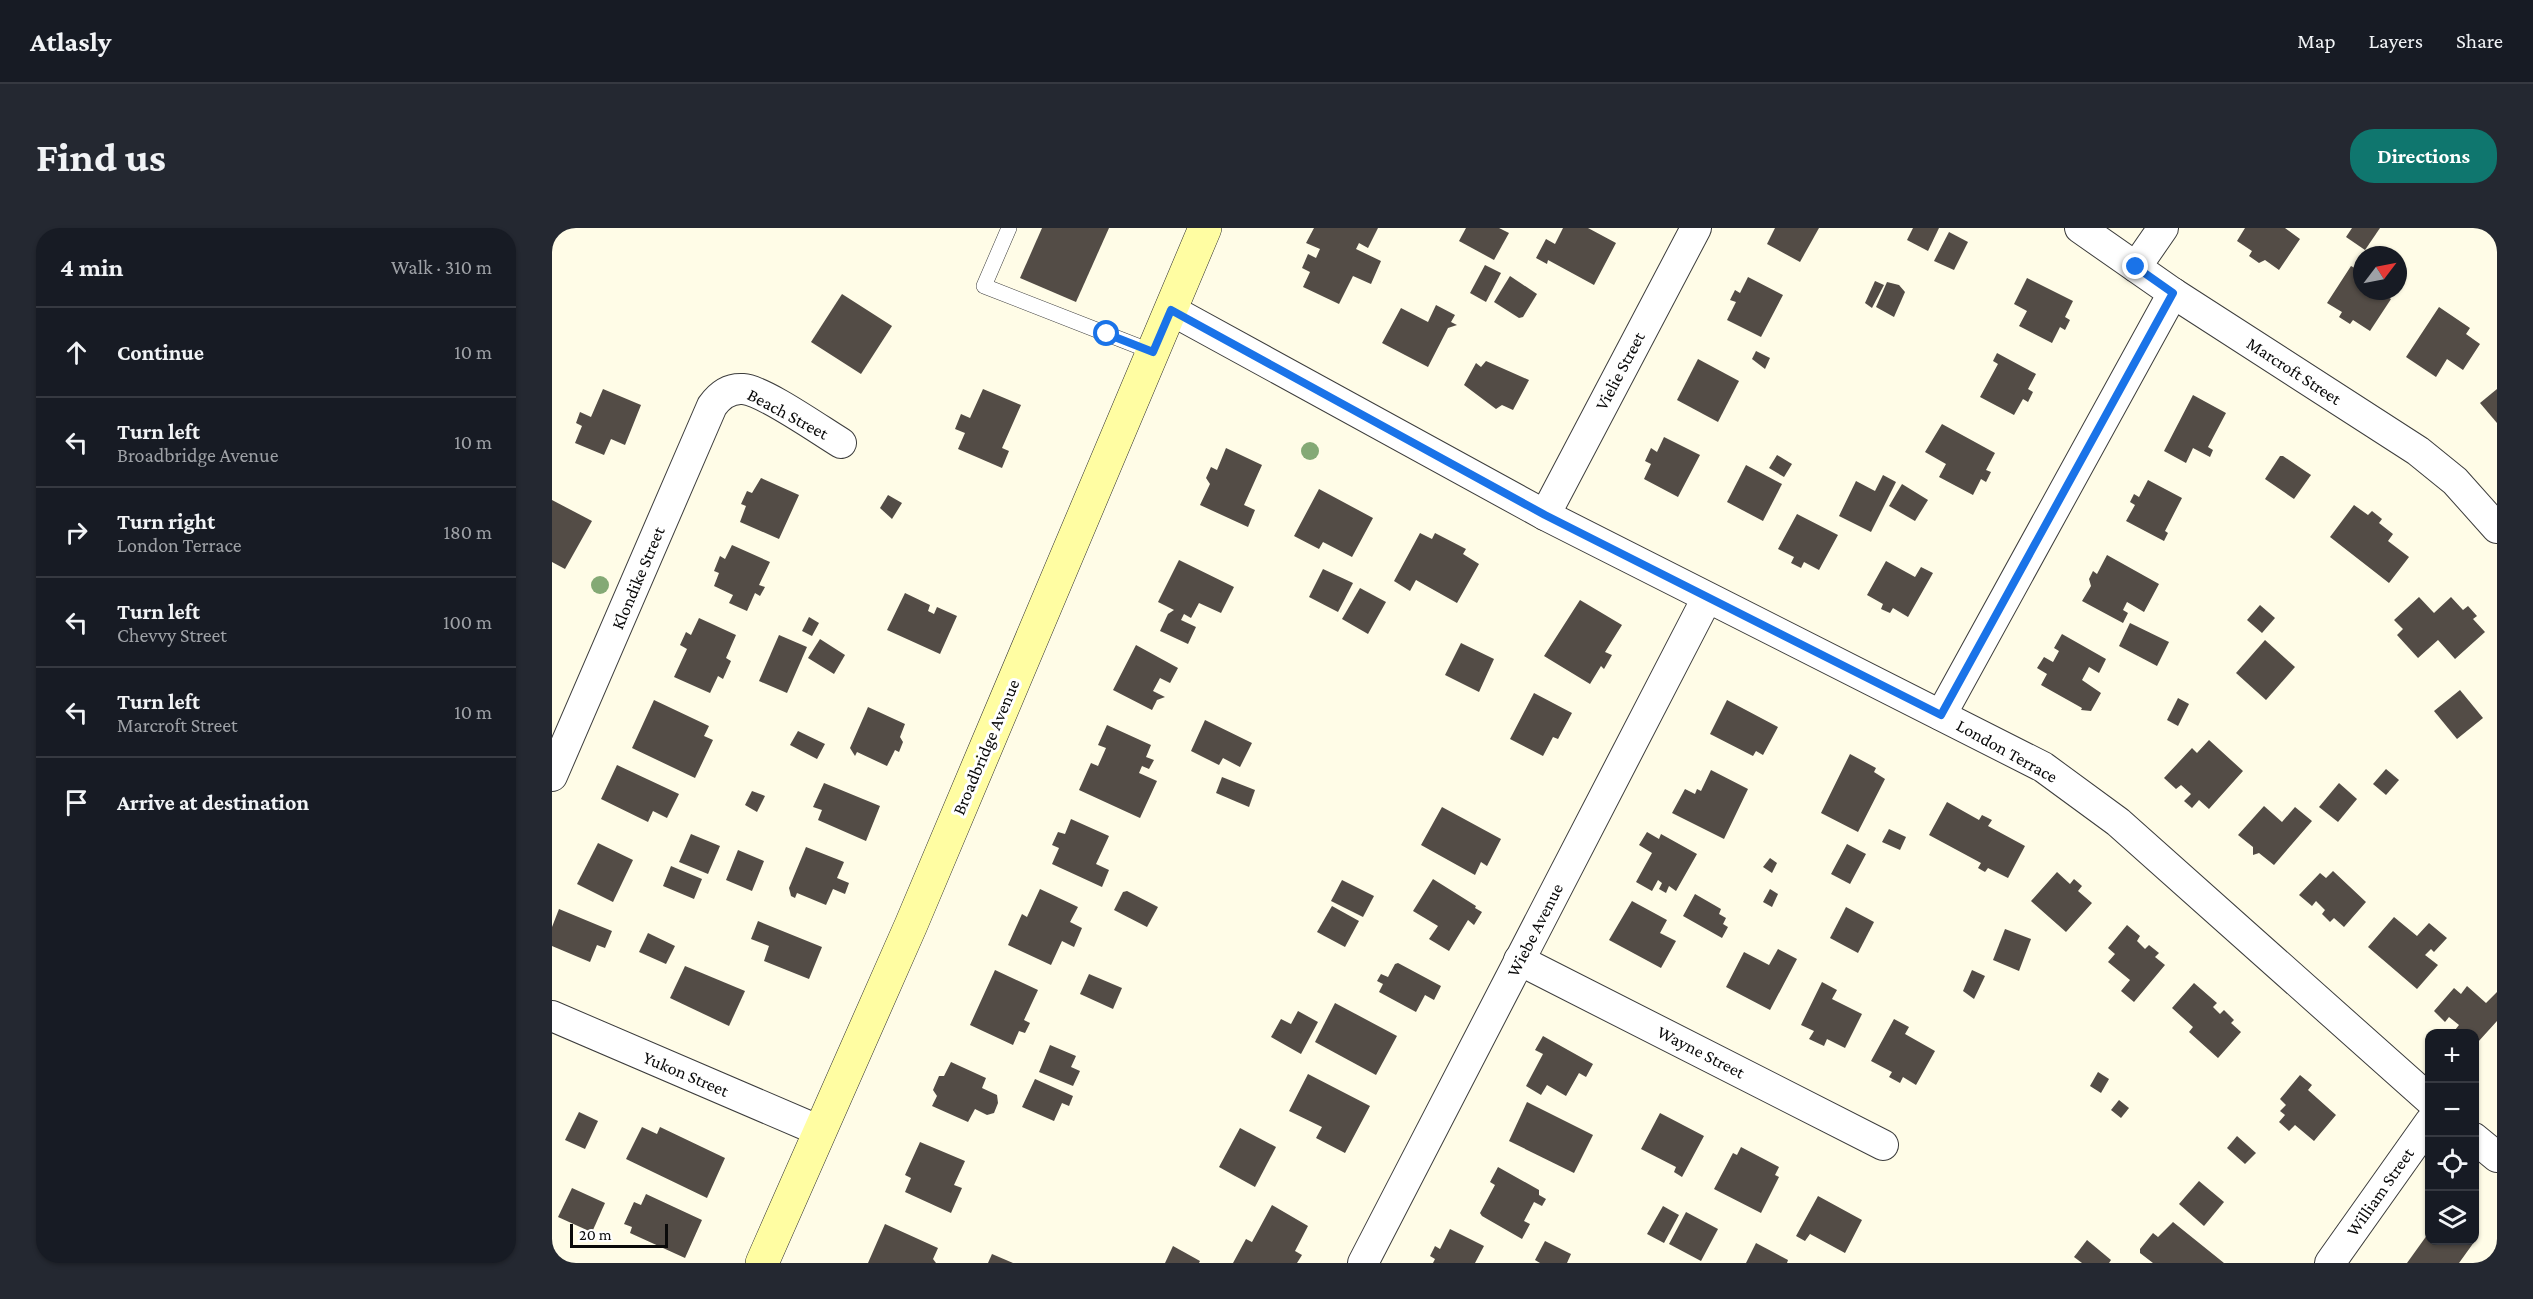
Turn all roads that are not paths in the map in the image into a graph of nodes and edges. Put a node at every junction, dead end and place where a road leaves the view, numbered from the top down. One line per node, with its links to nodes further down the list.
1 (1010, 228): 9 (lane)
2 (1205, 228): 8 (main road, Broadbridge Avenue)
3 (1696, 228): 12 (street, Vielie Street)
4 (2080, 228): 6 (street, Marcroft Street)
5 (2163, 228): 6 (street)
6 (2136, 267): 7 (street, Marcroft Street)
7 (2173, 293): 13 (street, Marcroft Street); 15 (street)
8 (1171, 310): 9 (main road, Broadbridge Avenue); 12 (street, London Terrace)
9 (1153, 352): 21 (main road, Broadbridge Avenue)
10 (734, 390): 11 (street, Beach Street); 16 (street, Klondike Street)
11 (841, 443)
12 (1545, 515): 14 (street, London Terrace)
13 (2497, 528)
14 (1707, 598): 15 (street, London Terrace); 17 (street, Wiebe Avenue)
15 (1941, 715): 19 (street, London Terrace)
16 (552, 776)
17 (1519, 960): 23 (street, Wayne Street); 26 (street, Wiebe Avenue)
18 (552, 1016): 21 (street, Yukon Street)
19 (2425, 1096)
20 (2425, 1129): 27 (street, William Street)
21 (820, 1131): 25 (main road, Broadbridge Avenue)
22 (2479, 1141): 24 (street)
23 (1883, 1145)
24 (2497, 1157)
25 (762, 1263)
26 (1363, 1263)
27 (2330, 1263)

